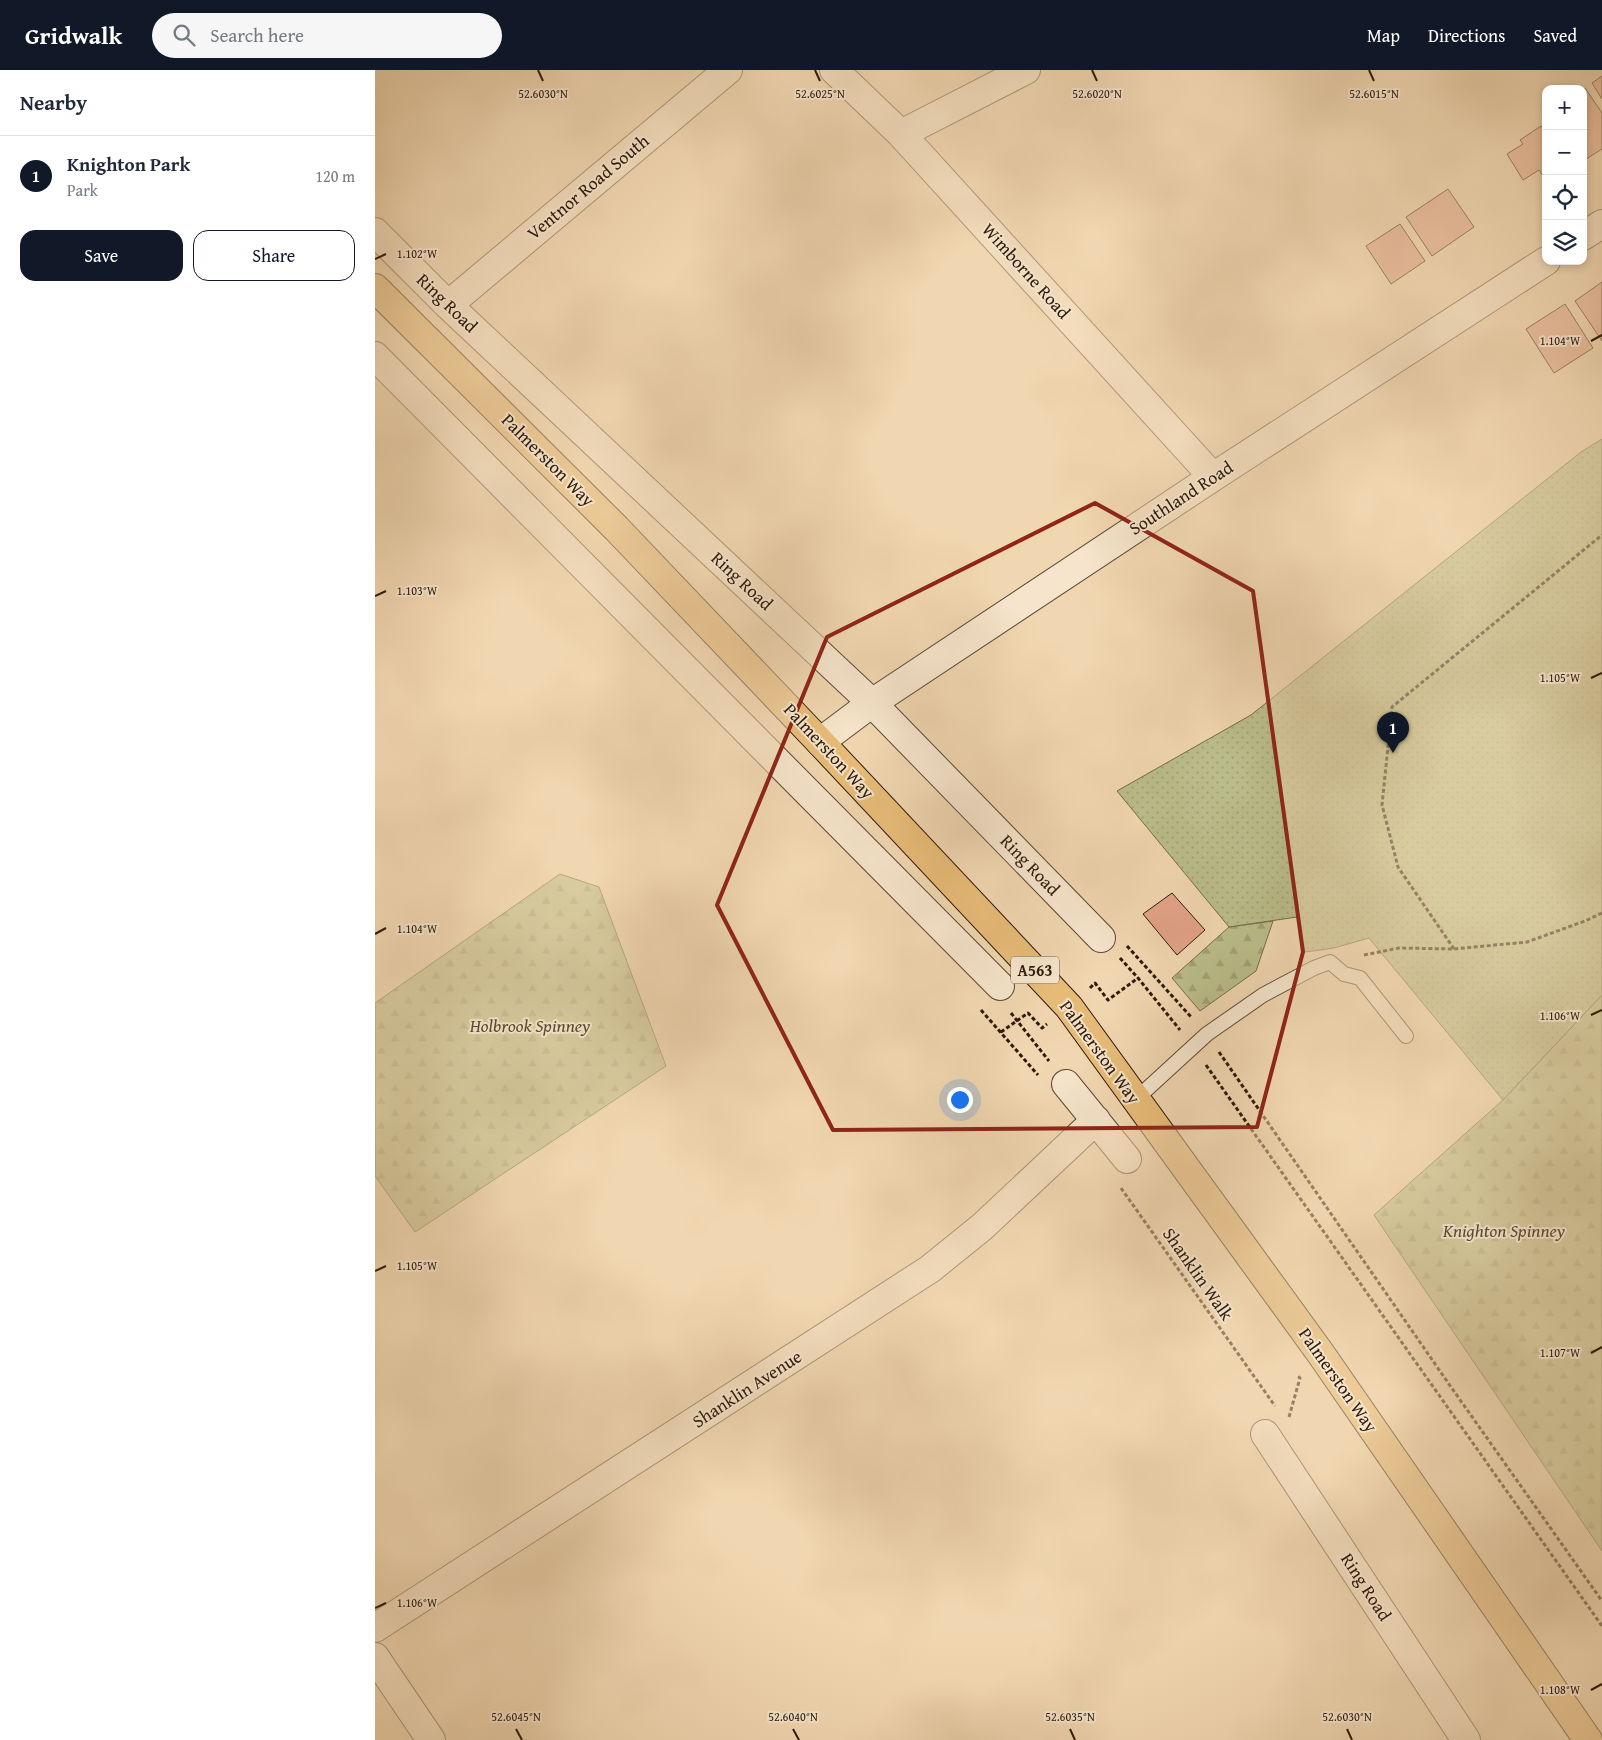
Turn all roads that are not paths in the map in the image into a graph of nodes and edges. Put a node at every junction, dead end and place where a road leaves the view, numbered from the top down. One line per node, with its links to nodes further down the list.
1 (728, 70): 10 (street, Ventnor Road South)
2 (834, 70): 4 (street, Wimborne Road)
3 (1027, 70): 4 (street)
4 (901, 134): 12 (street, Wimborne Road)
5 (1602, 224): 7 (street)
6 (375, 232): 10 (street, Ring Road)
7 (1587, 233)
8 (1542, 264): 12 (street, Southland Road)
9 (375, 288): 14 (highway, Palmerston Way / A563)
10 (447, 305): 13 (street, Ring Road)
11 (375, 356): 16 (street)
12 (1213, 477): 13 (street, Southland Road)
13 (872, 703): 14 (street, Southland Road); 15 (street, Ring Road)
14 (820, 742): 19 (highway, Palmerston Way / A563)
15 (1101, 938)
16 (1000, 986)
17 (1406, 1036): 19 (lane)
18 (1066, 1084): 20 (street)
19 (1135, 1100): 27 (highway, Palmerston Way / A563)
20 (1096, 1120): 21 (street); 23 (street, Shanklin Avenue)
21 (1122, 1170)
22 (1271, 1444): 26 (street, Ring Road)
23 (375, 1628)
24 (375, 1658): 25 (street)
25 (431, 1740)
26 (1466, 1740)
27 (1588, 1740)

